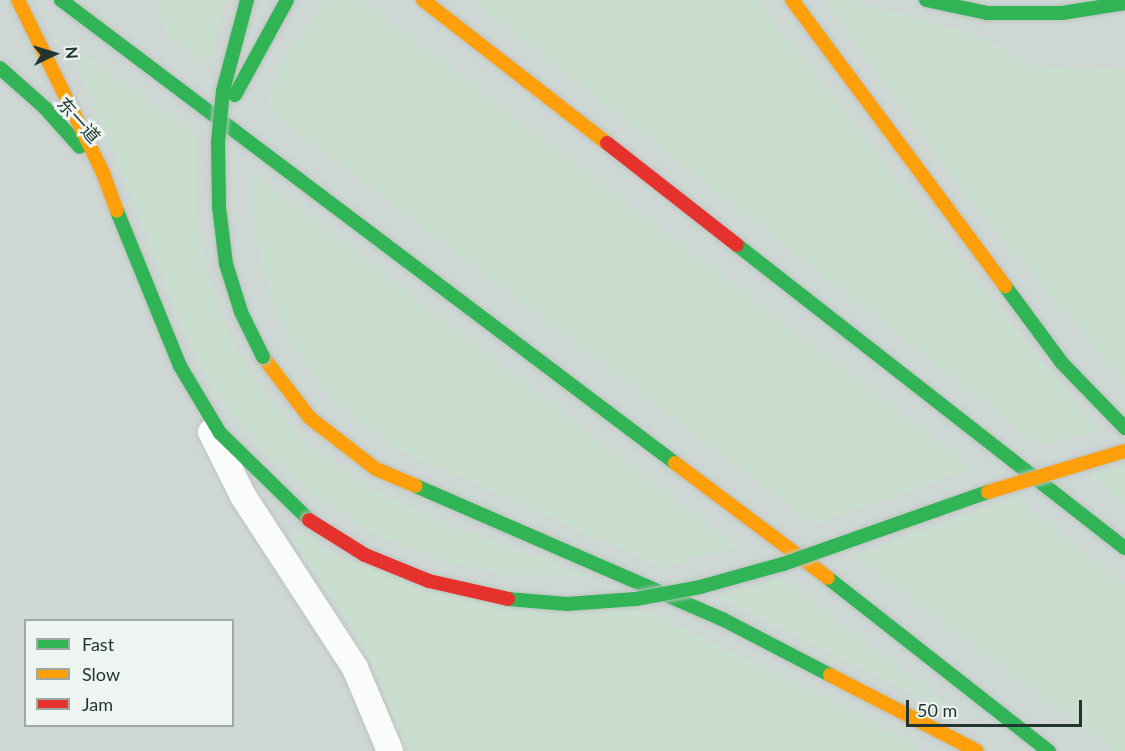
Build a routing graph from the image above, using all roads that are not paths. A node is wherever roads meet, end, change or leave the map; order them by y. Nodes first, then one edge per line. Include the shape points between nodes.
1 (18, 0) edge
2 (61, 0) edge
3 (247, 0) edge
4 (287, 0) edge
5 (423, 0) edge
6 (792, 0) edge
7 (926, 0) edge
8 (1125, 3) edge
9 (0, 68) edge
10 (218, 142) junction
11 (103, 174) junction
12 (180, 366) junction
13 (1125, 428) edge
14 (1125, 451) edge
15 (1125, 548) edge
16 (390, 751) edge
17 (977, 751) edge
18 (1049, 751) edge

1 - 11 main road
2 - 18 main road via 898,630
3 - 10 main road, bridge via 223,91
4 - 10 main road, bridge via 243,75
5 - 15 main road
6 - 13 main road via 1062,363
7 - 8 main road via 987,13 1062,13
9 - 11 main road, 东一道 via 45,108
10 - 17 main road, bridge via 219,207 226,264 241,312 263,357 310,418 376,469 722,620
11 - 12 main road via 143,283
12 - 14 main road, bridge via 220,433 309,520 364,555 429,582 497,598 555,603 636,599 700,587 783,564 986,493
12 - 16 street via 243,496 355,668

